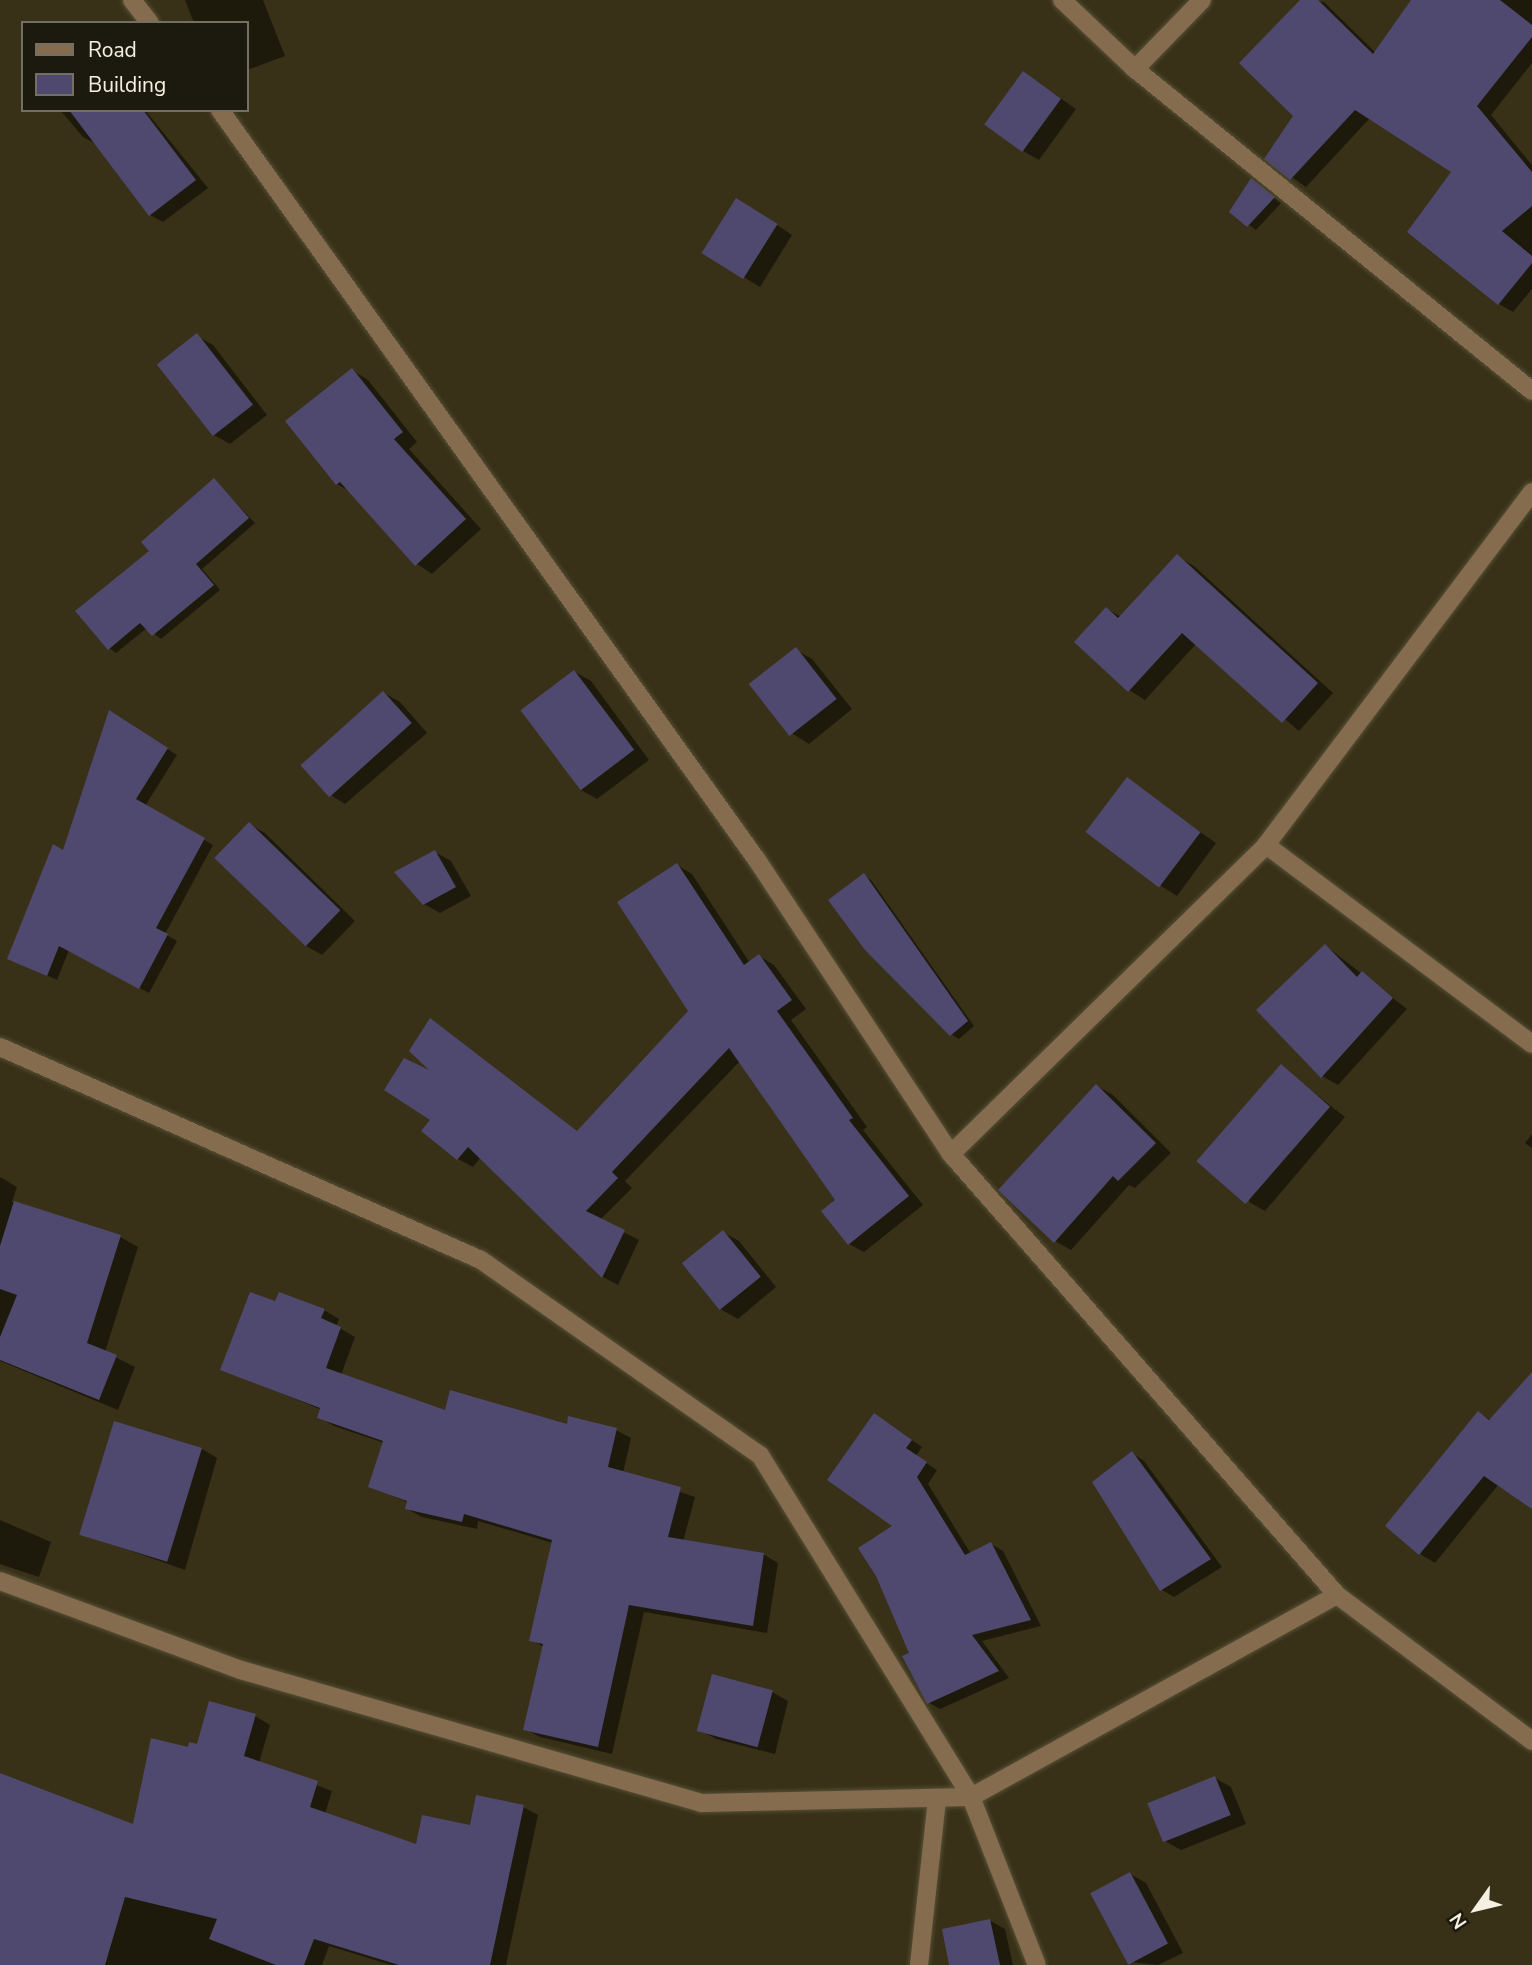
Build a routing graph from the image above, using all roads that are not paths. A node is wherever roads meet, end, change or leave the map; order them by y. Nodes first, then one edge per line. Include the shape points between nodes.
1 (132, 0) edge
2 (1062, 0) edge
3 (1202, 0) edge
4 (148, 21) edge
5 (1135, 69) junction
6 (221, 112) edge
7 (1532, 391) edge
8 (1532, 492) edge
9 (1266, 845) junction
10 (1532, 1044) edge
11 (0, 1047) edge
12 (951, 1154) junction
13 (0, 1581) edge
14 (1337, 1595) junction
15 (1532, 1741) edge
16 (971, 1797) junction
17 (937, 1798) junction
18 (919, 1965) edge
19 (1037, 1965) edge

1 - 4 street
2 - 5 street
3 - 5 street
5 - 7 street
6 - 12 street via 757,860
8 - 9 street
9 - 10 street
9 - 12 street
11 - 16 street via 481,1260 760,1455
12 - 14 street
13 - 17 street via 241,1670 701,1803
14 - 15 street
14 - 16 street
16 - 17 street
16 - 19 street
17 - 18 street

